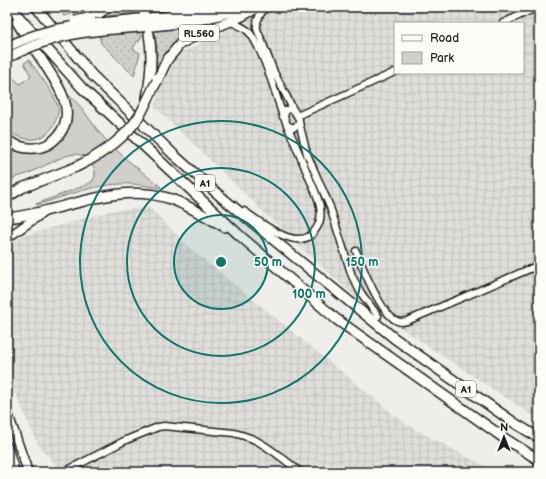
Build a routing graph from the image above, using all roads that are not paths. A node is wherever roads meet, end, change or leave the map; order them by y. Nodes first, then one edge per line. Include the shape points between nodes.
1 (8, 7) edge
2 (36, 7) edge
3 (39, 7) edge
4 (108, 7) edge
5 (173, 7) edge
6 (197, 7) edge
7 (218, 7) edge
8 (243, 7) edge
9 (260, 7) edge
10 (266, 7) edge
11 (538, 7) edge
12 (47, 21) junction
13 (229, 22) junction
14 (505, 22) edge
15 (102, 27) junction
16 (46, 31) junction
17 (149, 34) dead end
18 (7, 47) edge
19 (8, 57) edge
20 (394, 72) edge
21 (154, 80) junction
22 (293, 109) junction
23 (284, 117) junction
24 (298, 119) junction
25 (287, 125) junction
26 (7, 140) edge
27 (36, 183) junction
28 (220, 196) junction
29 (7, 197) edge
30 (7, 202) edge
31 (337, 204) dead end
32 (330, 207) junction
33 (48, 210) junction
34 (7, 218) edge
35 (238, 234) junction
36 (7, 238) edge
37 (356, 251) dead end
38 (539, 265) edge
39 (378, 316) joint
40 (394, 338) junction
41 (7, 411) edge
42 (539, 438) edge
43 (7, 446) edge
44 (539, 460) edge
45 (15, 472) edge
46 (28, 472) edge
47 (64, 472) edge
48 (300, 472) edge

1 - 26 highway via 56,82 66,108 65,125 57,138 48,144 38,148 27,148
1 - 35 highway, A1 via 82,88
2 - 12 highway, A1
3 - 12 highway
4 - 16 highway, bridge via 91,17
5 - 6 highway
7 - 15 highway, RL560 via 195,13
8 - 15 highway via 189,22
9 - 13 highway, RL560
10 - 22 street via 259,16 257,29 274,72
11 - 14 street
12 - 28 highway, A1 via 92,75
13 - 21 highway, RL560 via 180,44
13 - 23 street via 244,28 253,38
15 - 16 highway, RL560, bridge via 59,28
15 - 19 highway, bridge via 56,38
16 - 18 highway, RL560, bridge
17 - 21 highway
20 - 24 street
21 - 27 highway, RL560, bridge via 140,114 123,135 102,153
22 - 23 street via 286,110
22 - 24 street
23 - 25 street
24 - 25 street via 295,128
24 - 32 street via 308,158
25 - 28 street via 317,196 320,219 316,230 303,238 287,238
27 - 29 highway
27 - 30 main road
28 - 40 highway, A1
31 - 32 street
32 - 39 street via 352,276
33 - 34 highway
33 - 35 highway via 109,195 143,193 178,202
33 - 36 main road
35 - 44 highway, A1 via 336,319
37 - 38 street via 378,300 396,321 401,322
39 - 40 highway
40 - 42 highway, A1
41 - 46 main road
43 - 45 main road
47 - 48 street via 126,440 164,426 234,433 256,440

